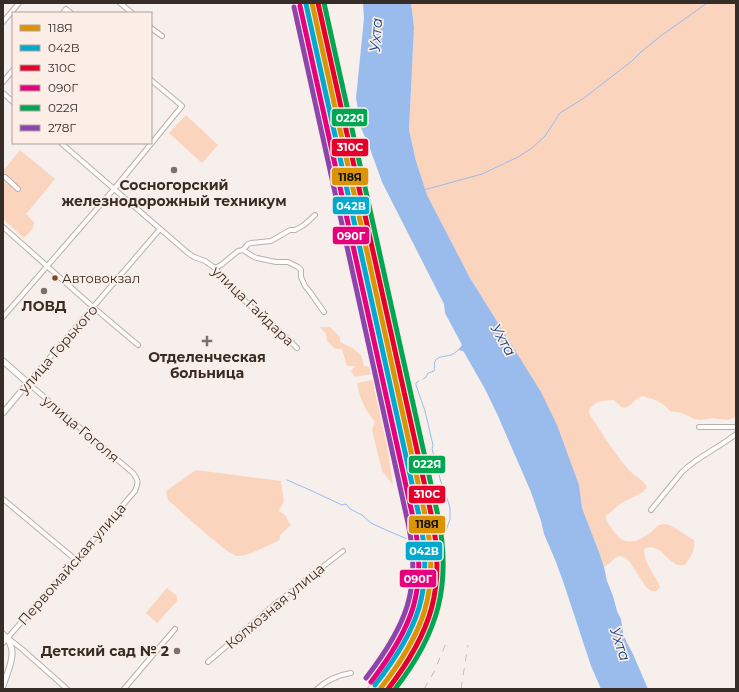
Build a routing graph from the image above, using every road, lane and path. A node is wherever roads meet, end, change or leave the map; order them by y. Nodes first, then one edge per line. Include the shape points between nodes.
1 (19, 3) edge
2 (120, 3) edge
3 (131, 12) edge
4 (3, 22) edge
5 (152, 29) edge
6 (162, 36) dead end
7 (12, 71) edge
8 (152, 81) edge
9 (3, 82) edge
10 (3, 93) edge
11 (12, 101) edge
12 (152, 143) edge
13 (62, 144) edge
14 (151, 144) edge
15 (3, 177) edge
16 (18, 189) dead end
17 (114, 189) junction
18 (314, 215) dead end
19 (3, 227) edge
20 (160, 229) junction
21 (243, 250) junction
22 (48, 266) junction
23 (214, 268) junction
24 (93, 307) junction
25 (324, 312) dead end
26 (3, 317) edge
27 (138, 345) dead end
28 (297, 348) dead end
29 (3, 361) edge
30 (28, 383) junction
31 (3, 413) edge
32 (699, 427) dead end
33 (736, 427) edge
34 (736, 434) edge
35 (138, 483) joint
36 (3, 499) edge
37 (651, 510) dead end
38 (342, 551) dead end
39 (76, 560) junction
40 (175, 629) dead end
41 (3, 634) edge
42 (8, 638) junction
43 (3, 643) edge
44 (208, 662) dead end
45 (351, 673) dead end
46 (3, 686) edge
47 (67, 689) edge
48 (124, 689) edge
49 (317, 689) edge

1 - 4 street
2 - 3 street
5 - 6 street
7 - 9 street
8 - 12 street via 182,106
10 - 11 street
13 - 17 street, улица Гайдара
14 - 17 street
15 - 16 street
17 - 20 street, улица Гайдара
17 - 22 street
18 - 21 street via 295,230 290,230 271,241 250,243
19 - 22 street
20 - 23 street, улица Гайдара via 188,253
20 - 24 street, улица Горького
21 - 23 street
21 - 25 street via 257,258 288,262 298,267 305,286
22 - 24 street
22 - 26 street
23 - 28 street, улица Гайдара via 227,285
24 - 27 street
24 - 30 street, улица Горького
29 - 30 main road, улица Гоголя
30 - 31 main road, улица Горького
30 - 35 street, улица Гоголя via 133,473
32 - 33 street
34 - 37 street via 687,466
35 - 39 street, Первомайская улица via 135,491
36 - 39 street
38 - 44 street, Колхозная улица
39 - 42 street, Первомайская улица
40 - 48 street
41 - 42 main road
42 - 43 street, Первомайская улица
42 - 46 main road via 13,654
42 - 47 street
45 - 49 street via 330,680

